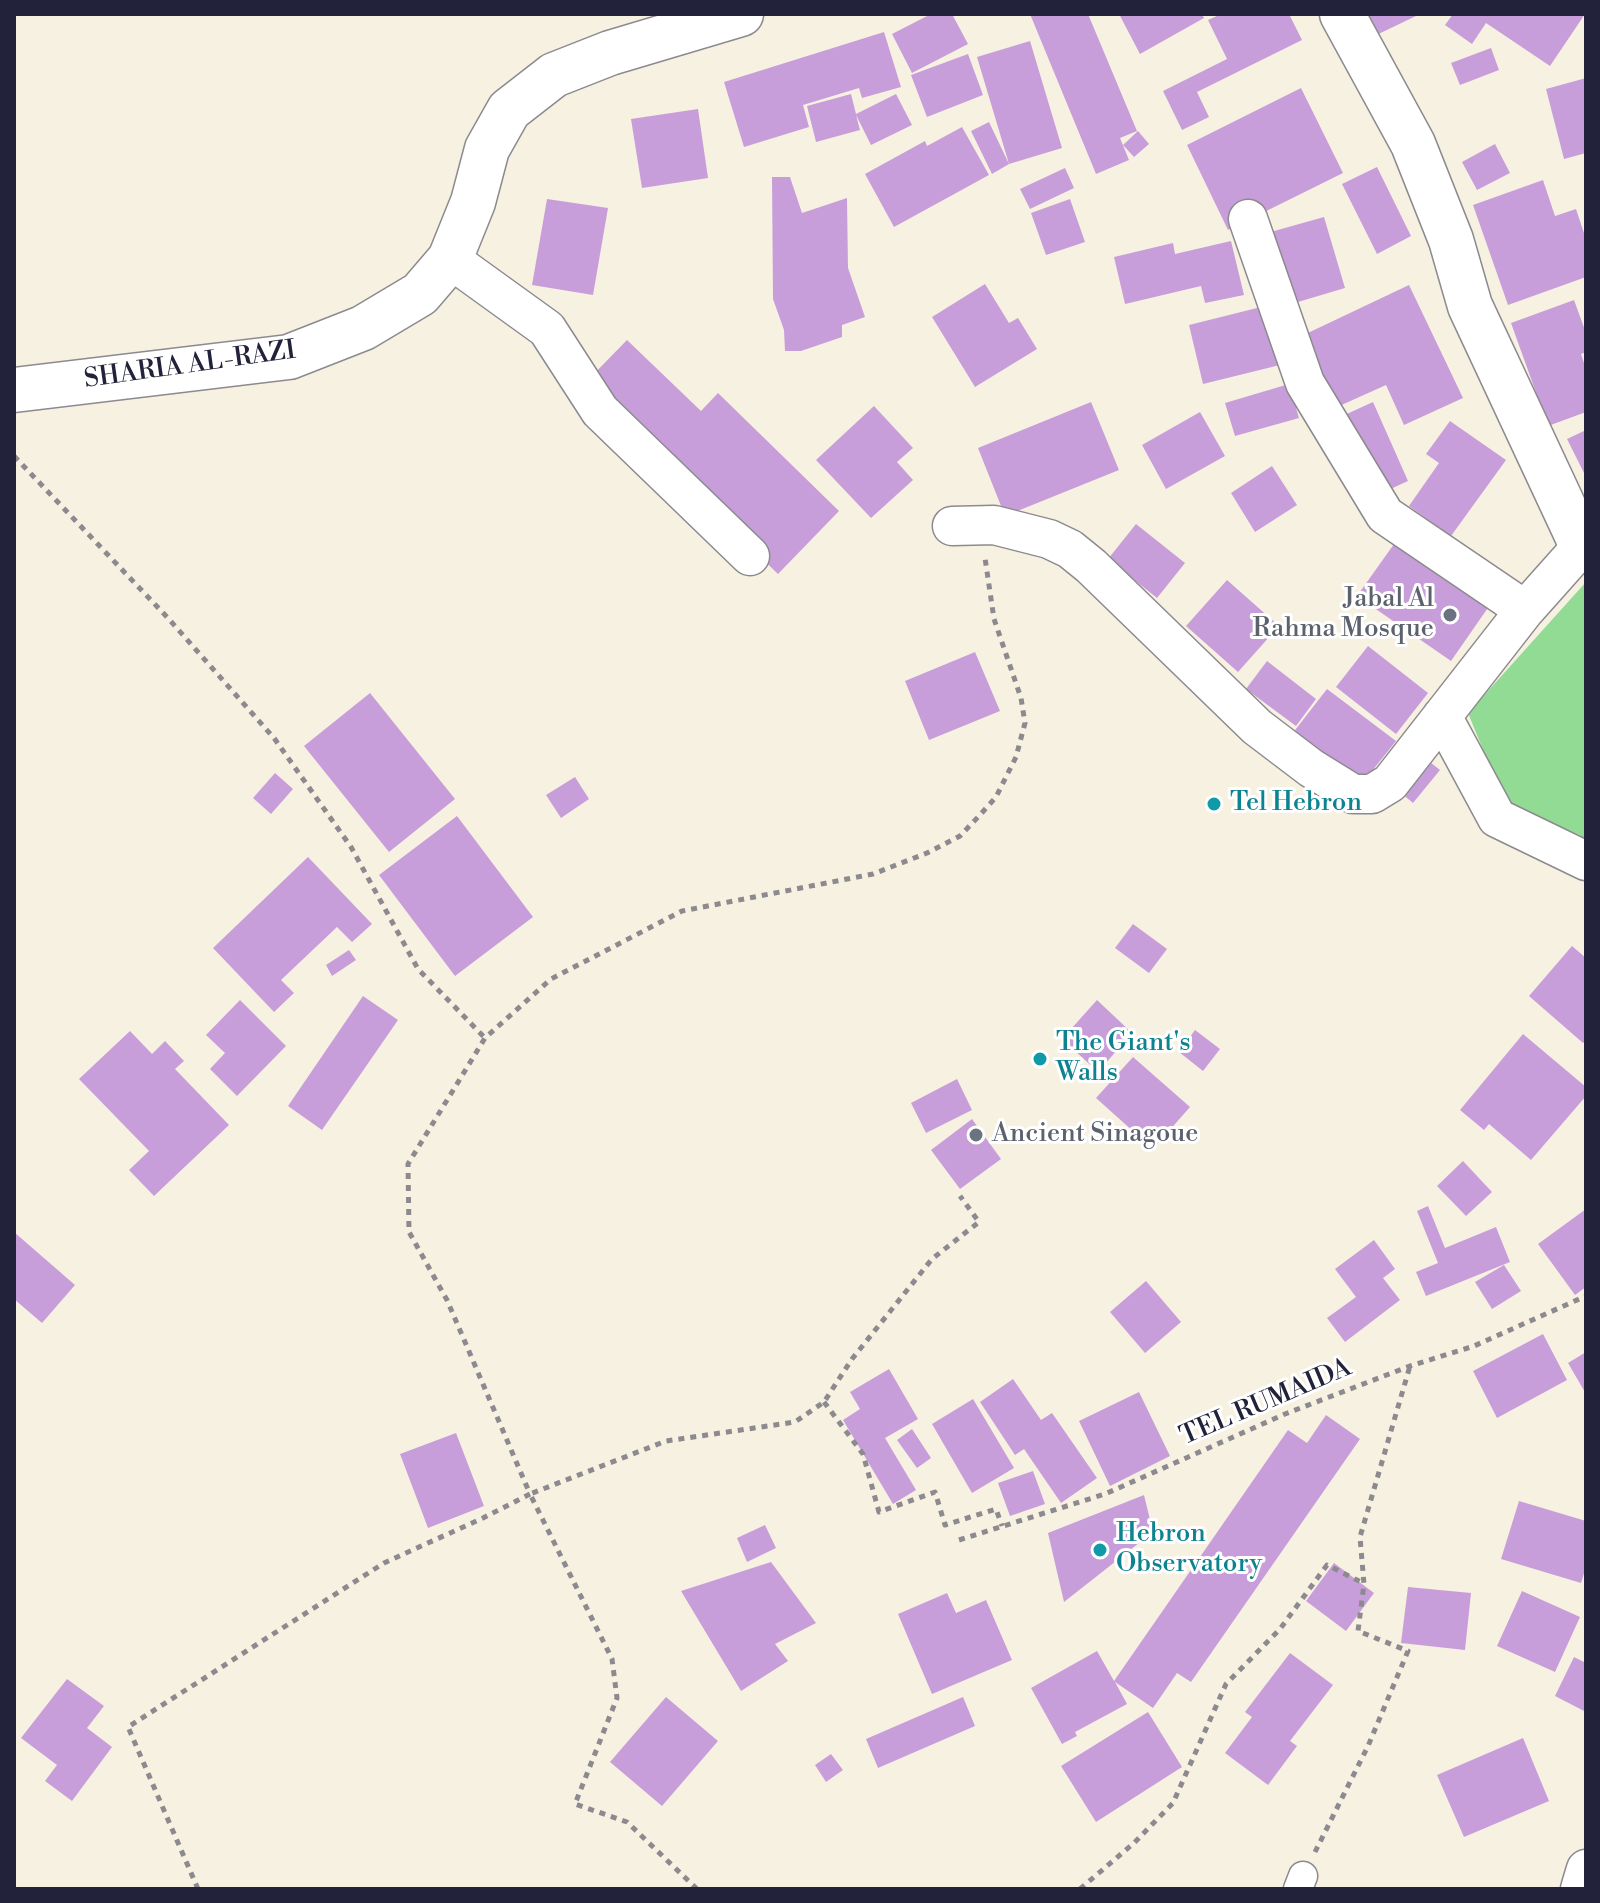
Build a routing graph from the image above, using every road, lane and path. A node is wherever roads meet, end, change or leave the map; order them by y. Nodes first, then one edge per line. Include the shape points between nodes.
1 (741, 14) edge
2 (1342, 14) edge
3 (1248, 219) dead end
4 (450, 259) junction
5 (14, 390) edge
6 (14, 456) edge
7 (966, 525) joint
8 (1584, 545) edge
9 (750, 556) dead end
10 (1525, 610) junction
11 (1442, 716) junction
12 (1586, 861) edge
13 (485, 1038) junction
14 (960, 1196) dead end
15 (1586, 1296) edge
16 (1410, 1366) junction
17 (824, 1402) junction
18 (530, 1494) junction
19 (1002, 1526) junction
20 (959, 1540) dead end
21 (1364, 1584) junction
22 (1586, 1869) edge
23 (1300, 1883) edge
24 (198, 1889) edge
25 (697, 1889) edge
26 (1080, 1889) edge
27 (1580, 1889) edge

1 - 4 main road, SHARIA AL-RAZI via 554,75 509,110 487,149
2 - 8 main road via 1413,144 1470,306
3 - 10 street via 1305,383 1385,515
4 - 5 main road, SHARIA AL-RAZI via 420,294 363,328 289,357
4 - 9 street via 547,329 600,411
6 - 13 path via 274,738 351,847 418,969
7 - 11 street via 994,525 1070,549 1257,727 1353,794 1372,794 1390,783
7 - 13 path via 1025,723 1016,757 996,797 960,836 873,874 682,911 551,979
8 - 10 street
10 - 11 street
11 - 12 street via 1497,818
13 - 18 path via 408,1164 409,1232 447,1300
14 - 17 path via 979,1222 932,1259
15 - 16 path, TEL RUMAIDA via 1474,1346
16 - 19 path, TEL RUMAIDA via 1285,1414 1105,1494
16 - 21 path via 1360,1537
17 - 18 path via 795,1422 666,1441
17 - 19 path via 863,1454 879,1512 935,1492 945,1525 996,1509
18 - 24 path via 384,1563 128,1727
18 - 25 path via 612,1659 617,1698 575,1804 627,1822
19 - 20 path, TEL RUMAIDA
21 - 23 path via 1358,1631 1408,1651
21 - 26 path via 1327,1565 1280,1629 1226,1684 1173,1803
22 - 27 street

